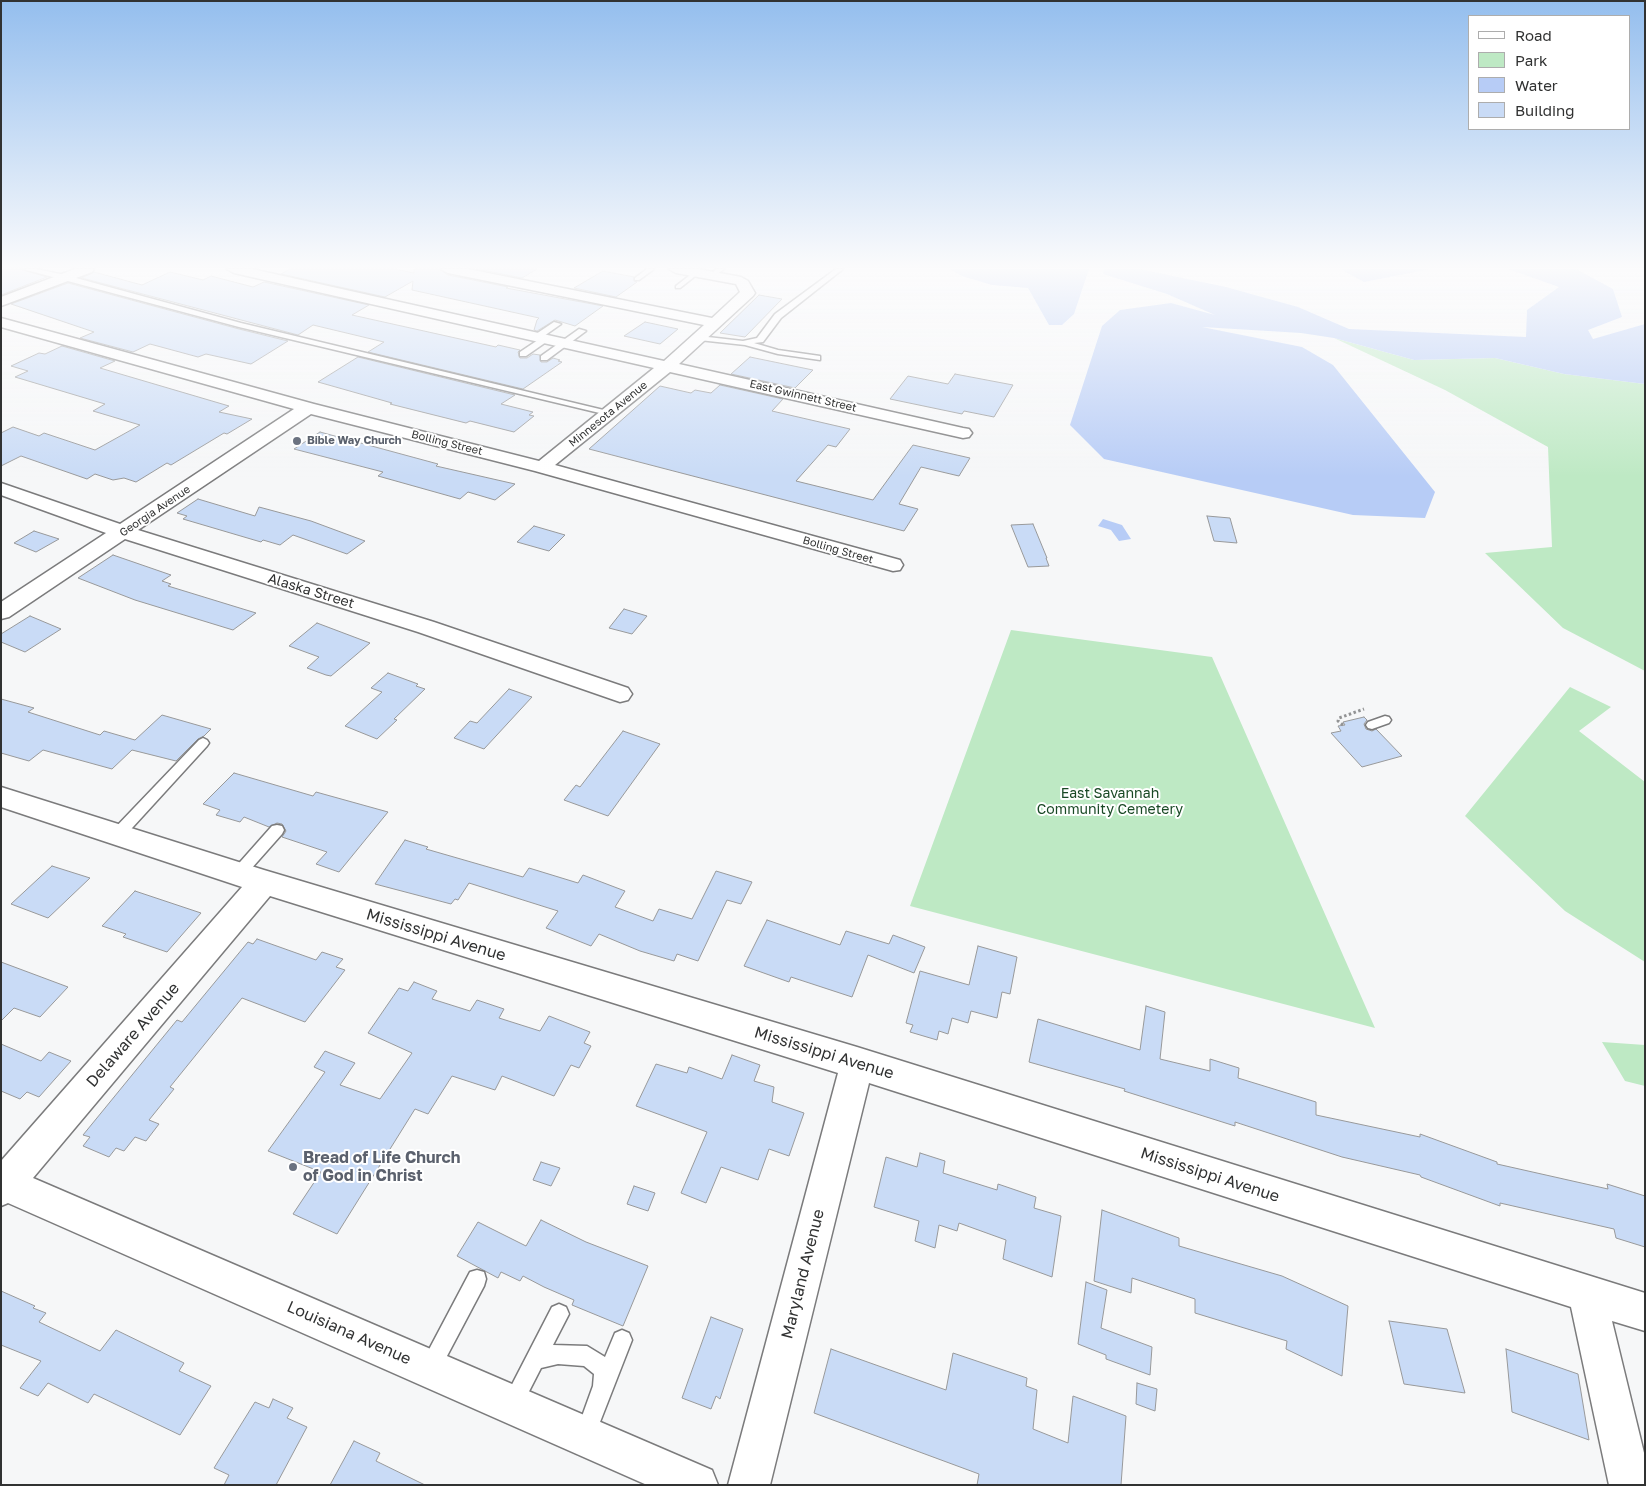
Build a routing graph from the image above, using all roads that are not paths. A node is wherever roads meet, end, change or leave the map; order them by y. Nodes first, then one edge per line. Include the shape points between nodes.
1 (59, 338) edge
2 (296, 338) edge
3 (540, 338) edge
4 (548, 338) edge
5 (571, 338) edge
6 (700, 338) edge
7 (703, 338) edge
8 (761, 338) edge
9 (565, 342) junction
10 (743, 343) junction
11 (523, 354) dead end
12 (544, 358) dead end
13 (817, 358) dead end
14 (669, 365) junction
15 (308, 408) junction
16 (608, 412) junction
17 (963, 432) dead end
18 (542, 467) junction
19 (1, 489) edge
20 (123, 532) junction
21 (893, 565) dead end
22 (1, 612) edge
23 (620, 694) dead end
24 (1385, 720) dead end
25 (1372, 725) dead end
26 (203, 743) dead end
27 (1, 797) edge
28 (277, 830) dead end
29 (117, 835) junction
30 (251, 878) junction
31 (857, 1063) junction
32 (3, 1185) edge
33 (477, 1280) dead end
34 (1587, 1295) junction
35 (1645, 1312) edge
36 (559, 1314) dead end
37 (622, 1340) dead end
38 (534, 1360) junction
39 (430, 1368) junction
40 (603, 1386) junction
41 (512, 1404) junction
42 (585, 1436) junction
43 (697, 1485) edge
44 (749, 1485) edge
45 (1630, 1485) edge

1 - 15 street, Bolling Street
2 - 16 lane
3 - 11 lane
4 - 9 street, East Gwinnett Street
5 - 9 lane
6 - 14 street, Minnesota Avenue
7 - 10 lane
8 - 10 lane
9 - 12 lane
9 - 14 street, East Gwinnett Street
10 - 13 lane
14 - 16 street, Minnesota Avenue
14 - 17 street, East Gwinnett Street
15 - 18 street, Bolling Street
15 - 20 street, Georgia Avenue
16 - 18 street, Minnesota Avenue
18 - 21 street, Bolling Street
19 - 20 street, Alaska Street
20 - 22 street, Georgia Avenue
20 - 23 street, Alaska Street via 426,627
24 - 25 lane
26 - 29 lane
27 - 29 street, Mississippi Avenue
28 - 30 lane
29 - 30 street, Mississippi Avenue
30 - 31 street, Mississippi Avenue
30 - 32 street, Delaware Avenue
31 - 34 street, Mississippi Avenue
31 - 44 street, Maryland Avenue
32 - 39 street, Louisiana Avenue
33 - 39 lane
34 - 35 street, Mississippi Avenue
34 - 45 street
36 - 38 lane
37 - 40 lane
38 - 40 lane via 558,1354 587,1356 605,1369
38 - 41 lane
39 - 41 street, Louisiana Avenue
40 - 42 lane
41 - 42 street, Louisiana Avenue
42 - 43 street, Louisiana Avenue

